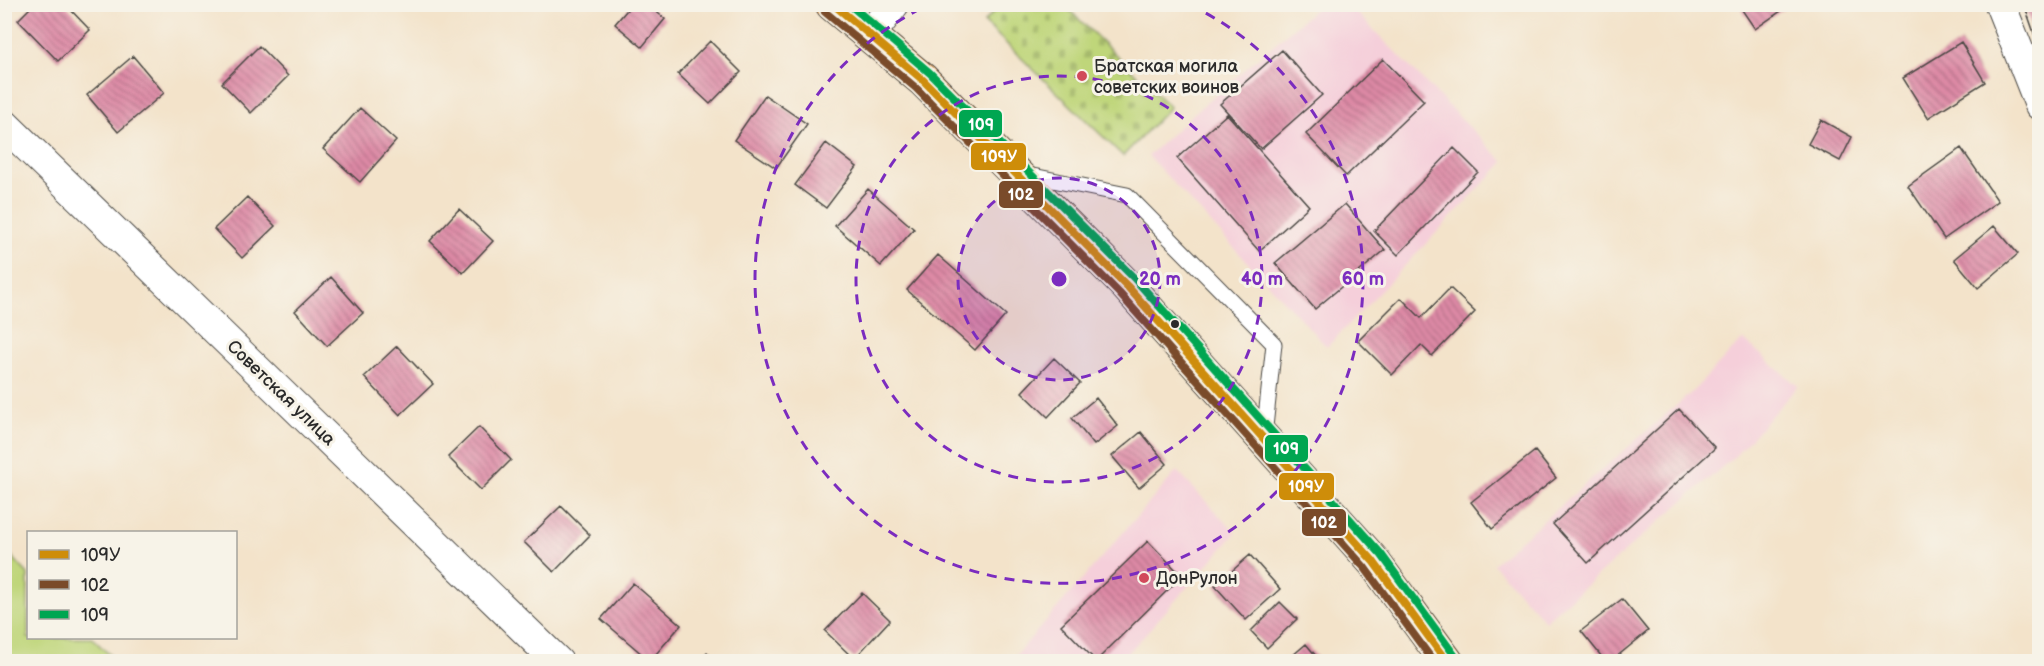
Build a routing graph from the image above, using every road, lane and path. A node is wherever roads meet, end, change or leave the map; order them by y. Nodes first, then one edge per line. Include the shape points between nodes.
1 (832, 4) edge
2 (894, 4) edge
3 (2000, 4) edge
4 (870, 35) junction
5 (2040, 105) edge
6 (4, 124) edge
7 (1014, 172) junction
8 (1263, 439) junction
9 (558, 662) edge
10 (1447, 662) edge

1 - 4 main road
2 - 4 street
3 - 5 street
4 - 7 main road via 923,80
6 - 9 street, Советская улица
7 - 8 main road via 1127,286
7 - 8 lane via 1127,195 1274,344
8 - 10 main road via 1373,561

